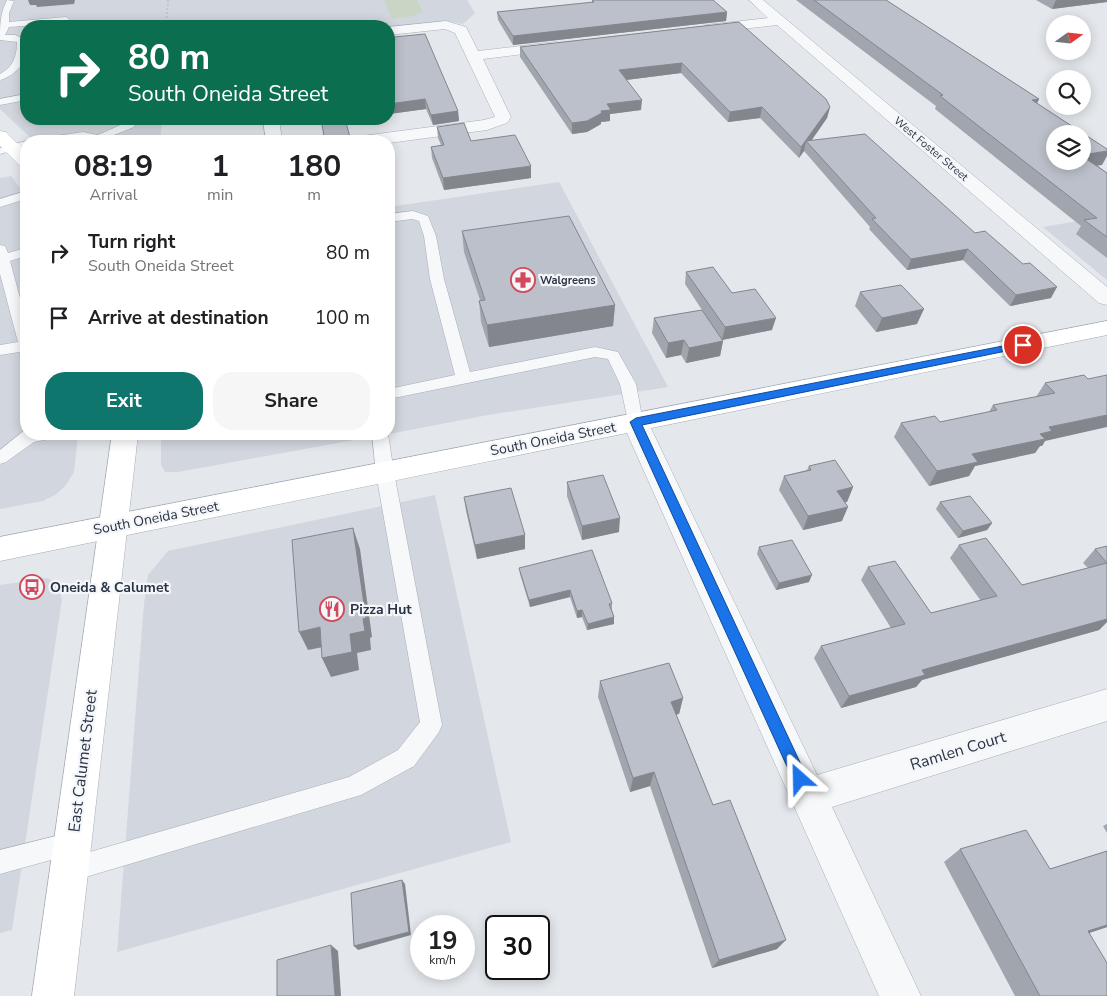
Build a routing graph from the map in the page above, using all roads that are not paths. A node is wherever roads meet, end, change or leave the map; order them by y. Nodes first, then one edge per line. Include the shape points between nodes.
1 (755, 0) edge
2 (10, 1) edge
3 (779, 21) junction
4 (20, 24) edge
5 (6, 25) junction
6 (395, 31) edge
7 (693, 31) edge
8 (0, 36) edge
9 (20, 40) edge
10 (565, 45) edge
11 (20, 56) edge
12 (474, 56) junction
13 (0, 77) edge
14 (20, 98) edge
15 (0, 102) edge
16 (130, 125) edge
17 (106, 135) edge
18 (395, 137) edge
19 (9, 144) edge
20 (20, 156) edge
21 (20, 197) edge
22 (0, 203) edge
23 (395, 217) edge
24 (20, 252) edge
25 (1, 254) edge
26 (1107, 298) edge
27 (20, 320) edge
28 (1107, 328) edge
29 (20, 340) edge
30 (0, 350) edge
31 (464, 378) junction
32 (395, 393) edge
33 (636, 422) junction
34 (23, 440) edge
35 (124, 440) edge
36 (381, 440) edge
37 (0, 458) edge
38 (385, 472) junction
39 (113, 527) junction
40 (0, 550) edge
41 (1107, 705) edge
42 (808, 796) junction
43 (71, 857) junction
44 (0, 862) edge
45 (53, 996) edge
46 (900, 996) edge

1 - 3 street, West Foster Street
2 - 5 lane via 3,15
3 - 7 street
3 - 26 street, West Foster Street
4 - 5 lane
5 - 8 lane
6 - 12 street via 453,26 461,30
8 - 9 lane
10 - 12 street
11 - 13 lane via 15,68
12 - 18 street via 502,112 501,120 487,125
14 - 15 lane
16 - 17 lane
19 - 20 main road
21 - 22 lane
23 - 31 lane via 413,215 424,219
24 - 25 lane
25 - 27 lane
28 - 33 main road, South Oneida Street
29 - 30 lane
31 - 32 lane
31 - 33 lane via 594,352 613,355 628,384
33 - 38 main road, South Oneida Street
33 - 42 street
34 - 37 lane
35 - 39 main road, East Calumet Street
36 - 38 lane
38 - 39 main road, South Oneida Street
38 - 43 lane via 431,725 406,758 354,787
39 - 40 main road, South Oneida Street
39 - 43 main road, East Calumet Street
41 - 42 street, Ramlen Court
42 - 46 street
43 - 44 lane
43 - 45 main road, East Calumet Street

